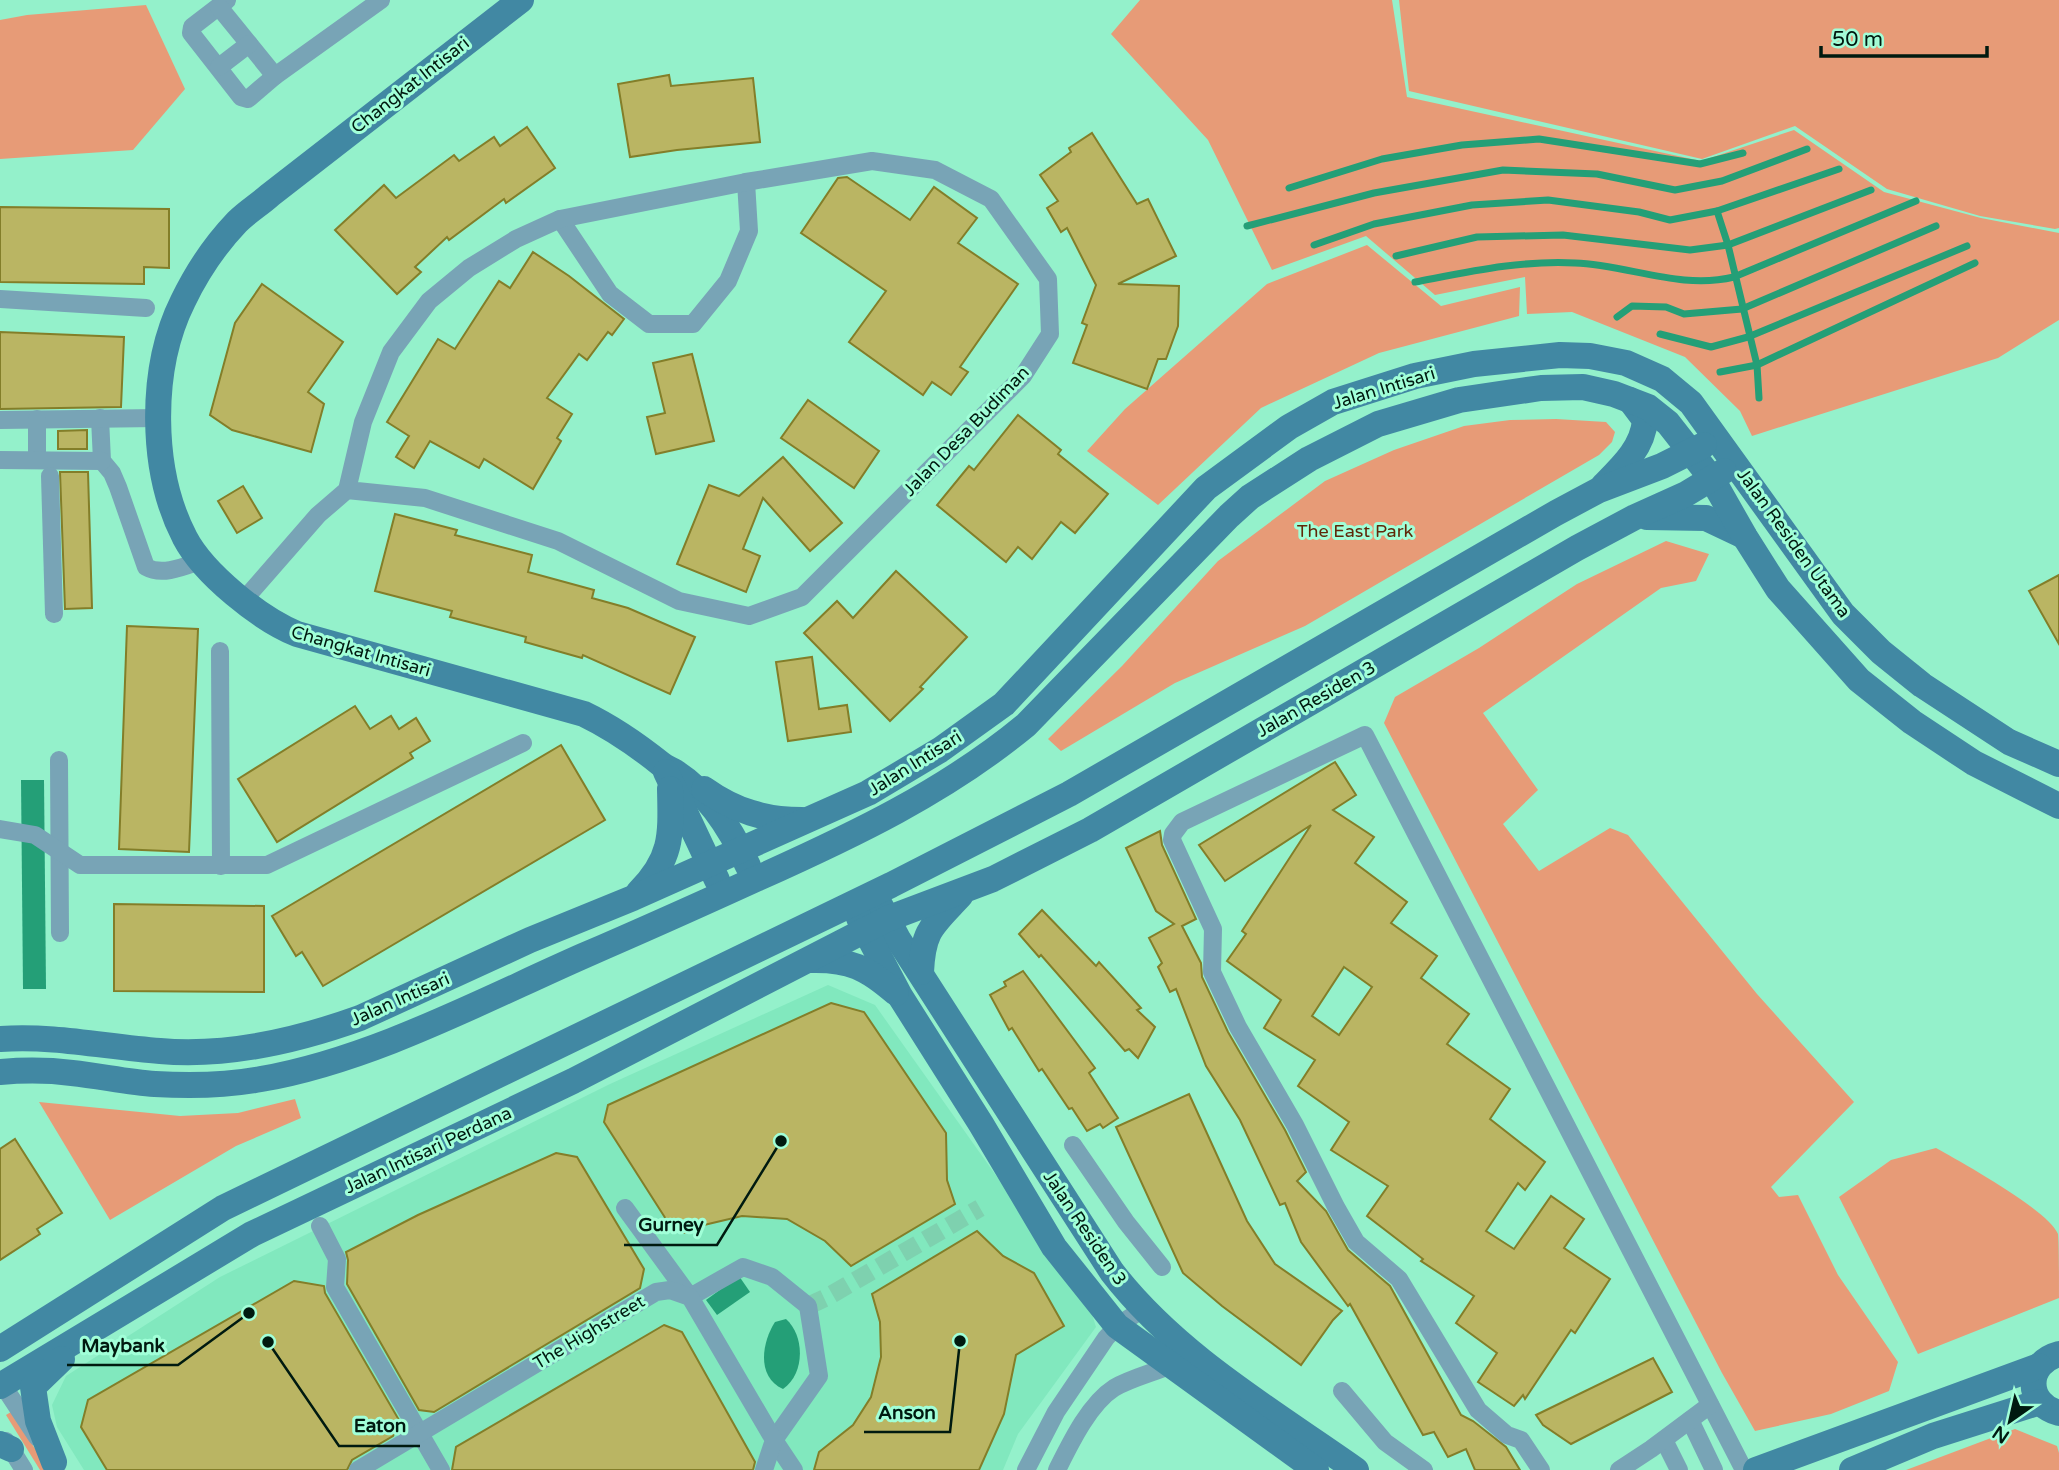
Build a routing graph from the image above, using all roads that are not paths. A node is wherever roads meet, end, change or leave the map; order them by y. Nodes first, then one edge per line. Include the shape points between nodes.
1 (381, 0) edge
2 (517, 1) edge
3 (223, 3) edge
4 (249, 44) junction
5 (219, 67) junction
6 (275, 76) junction
7 (746, 182) junction
8 (559, 219) junction
9 (0, 299) edge
10 (146, 308) dead end
11 (1630, 400) junction
12 (100, 418) junction
13 (158, 418) junction
14 (37, 419) junction
15 (0, 420) edge
16 (1718, 438) junction
17 (1691, 452) junction
18 (37, 459) junction
19 (0, 460) edge
20 (102, 461) junction
21 (1736, 463) junction
22 (50, 476) dead end
23 (1712, 479) junction
24 (347, 490) junction
25 (1599, 490) junction
26 (1635, 517) junction
27 (1745, 537) junction
28 (200, 561) junction
29 (243, 601) junction
30 (54, 614) dead end
31 (220, 652) dead end
32 (523, 743) dead end
33 (59, 760) dead end
34 (2059, 764) edge
35 (670, 774) junction
36 (2059, 806) edge
37 (808, 820) junction
38 (0, 829) edge
39 (741, 850) junction
40 (60, 851) junction
41 (709, 863) junction
42 (221, 866) junction
43 (754, 880) junction
44 (966, 890) junction
45 (723, 894) junction
46 (633, 898) junction
47 (862, 898) junction
48 (876, 925) junction
49 (60, 933) dead end
50 (810, 961) junction
51 (921, 972) junction
52 (900, 996) junction
53 (0, 1040) edge
54 (0, 1072) edge
55 (1073, 1145) dead end
56 (625, 1208) dead end
57 (320, 1226) dead end
58 (1163, 1268) dead end
59 (690, 1297) junction
60 (1143, 1309) junction
61 (113, 1319) junction
62 (0, 1324) edge
63 (38, 1325) junction
64 (1117, 1326) junction
65 (0, 1349) edge
66 (2049, 1360) edge
67 (1171, 1365) junction
68 (1, 1383) edge
69 (1342, 1391) dead end
70 (1710, 1405) junction
71 (2051, 1412) edge
72 (1690, 1420) junction
73 (418, 1433) junction
74 (774, 1440) junction
75 (1664, 1440) junction
76 (56, 1466) edge
77 (358, 1470) edge
78 (441, 1470) edge
79 (764, 1470) edge
80 (794, 1470) edge
81 (1026, 1470) edge
82 (1057, 1470) edge
83 (1316, 1470) edge
84 (1356, 1470) edge
85 (1424, 1470) edge
86 (1541, 1470) edge
87 (1619, 1470) edge
88 (1679, 1470) edge
89 (1714, 1470) edge
90 (1744, 1470) edge
91 (1756, 1470) edge
92 (1852, 1470) edge

1 - 6 street
2 - 13 street, Changkat Intisari via 228,233 183,301 171,331
3 - 4 street
3 - 5 street via 192,27 191,33
4 - 5 street
4 - 6 street
5 - 6 street via 245,99
7 - 8 street, Jalan Desa Budiman
7 - 8 street via 749,232 728,281 693,324 649,324 610,293
7 - 24 street, Jalan Desa Budiman via 872,161 935,170 991,199 1048,279 1050,334 1023,376 802,597 749,615 679,601 558,541 425,498
8 - 24 street, Jalan Desa Budiman via 480,261 429,300 391,352 363,422
9 - 10 street
11 - 17 street, Jalan Intisari via 1658,414
11 - 25 street via 1645,419 1644,428 1630,457
11 - 43 street, Jalan Intisari via 1583,387 1459,400 1378,424 1308,459 1229,516 1027,725 999,747 952,781 870,826
12 - 13 street
12 - 14 street
12 - 20 street
13 - 28 street, Changkat Intisari via 163,480 186,539
14 - 15 street
14 - 18 street
16 - 17 street
16 - 21 street, Jalan Intisari
16 - 37 street, Jalan Intisari via 1691,403 1662,379 1626,363 1590,356 1474,364 1415,376 1333,402 1289,427 1206,488 1004,704 869,793
17 - 23 street, Jalan Residen Utama
17 - 25 street
18 - 19 street
18 - 20 street
20 - 28 street via 118,487 146,568 154,572
21 - 23 street, Jalan Residen 3
21 - 34 street, Jalan Residen Utama via 1843,614 1881,652 2009,742
22 - 30 street
23 - 26 street, Jalan Residen 3
23 - 27 street, Jalan Residen Utama
24 - 29 street via 318,515
25 - 47 street via 1069,794
26 - 27 street via 1706,518
26 - 44 street, Jalan Residen 3 via 1090,830
27 - 36 street, Jalan Residen Utama via 1778,589 1858,680 1974,763
28 - 29 street, Changkat Intisari
29 - 35 street, Changkat Intisari via 297,634 584,714 614,729
31 - 42 street
32 - 42 street via 267,865
33 - 40 street
35 - 37 street via 741,809 774,820
35 - 39 street, Changkat Intisari via 708,801
35 - 41 street, Changkat Intisari
35 - 46 street via 671,824 665,859
37 - 39 street, Jalan Intisari
38 - 40 street via 35,835
39 - 41 street, Jalan Intisari
39 - 43 street, Changkat Intisari
40 - 42 street via 80,865
40 - 49 street
41 - 45 street, Changkat Intisari
41 - 46 street, Jalan Intisari
43 - 45 street, Jalan Intisari
44 - 48 street, Jalan Residen 3
44 - 51 street via 927,933
45 - 54 street, Jalan Intisari via 334,1062 259,1080 183,1085 69,1072
46 - 53 street, Jalan Intisari via 360,1018 269,1045 163,1052 34,1037
47 - 48 street, Jalan Residen 3
47 - 63 street, Jalan Intisari Perdana via 223,1208
48 - 50 street, Jalan Intisari Perdana
48 - 51 street, Jalan Residen 3
48 - 52 street, Jalan Residen 3
50 - 52 street via 852,964 869,971
50 - 61 street, Jalan Intisari Perdana via 573,1081 252,1234
51 - 60 street, Jalan Residen 3 via 1111,1272
52 - 64 street, Jalan Residen 3 via 1054,1247
55 - 58 street
56 - 59 street
57 - 73 street via 337,1259 335,1287
59 - 73 street, The Highstreet via 670,1290 656,1292
59 - 74 street
59 - 74 street via 743,1267 772,1277 808,1306 819,1376
60 - 64 street
60 - 84 street, Jalan Residen 3 via 1209,1366
61 - 68 street, Jalan Intisari Perdana
61 - 76 street via 33,1387 38,1422
62 - 63 street
63 - 65 street, Jalan Intisari Perdana
64 - 67 street, Jalan Residen 3
64 - 81 street via 1056,1412
66 - 71 street via 2033,1384
66 - 91 street
67 - 82 street via 1113,1389 1098,1402
67 - 83 street, Jalan Residen 3
68 - 76 street
69 - 85 street via 1385,1442
70 - 72 street
70 - 86 street via 1365,735 1182,822 1173,834 1174,849 1213,929 1212,972 1356,1242 1399,1279 1479,1410 1507,1435 1521,1440
70 - 90 street
71 - 92 street via 1933,1436
72 - 75 street
72 - 89 street
73 - 77 street, The Highstreet
73 - 78 street
74 - 79 street
74 - 80 street
75 - 87 street
75 - 88 street

